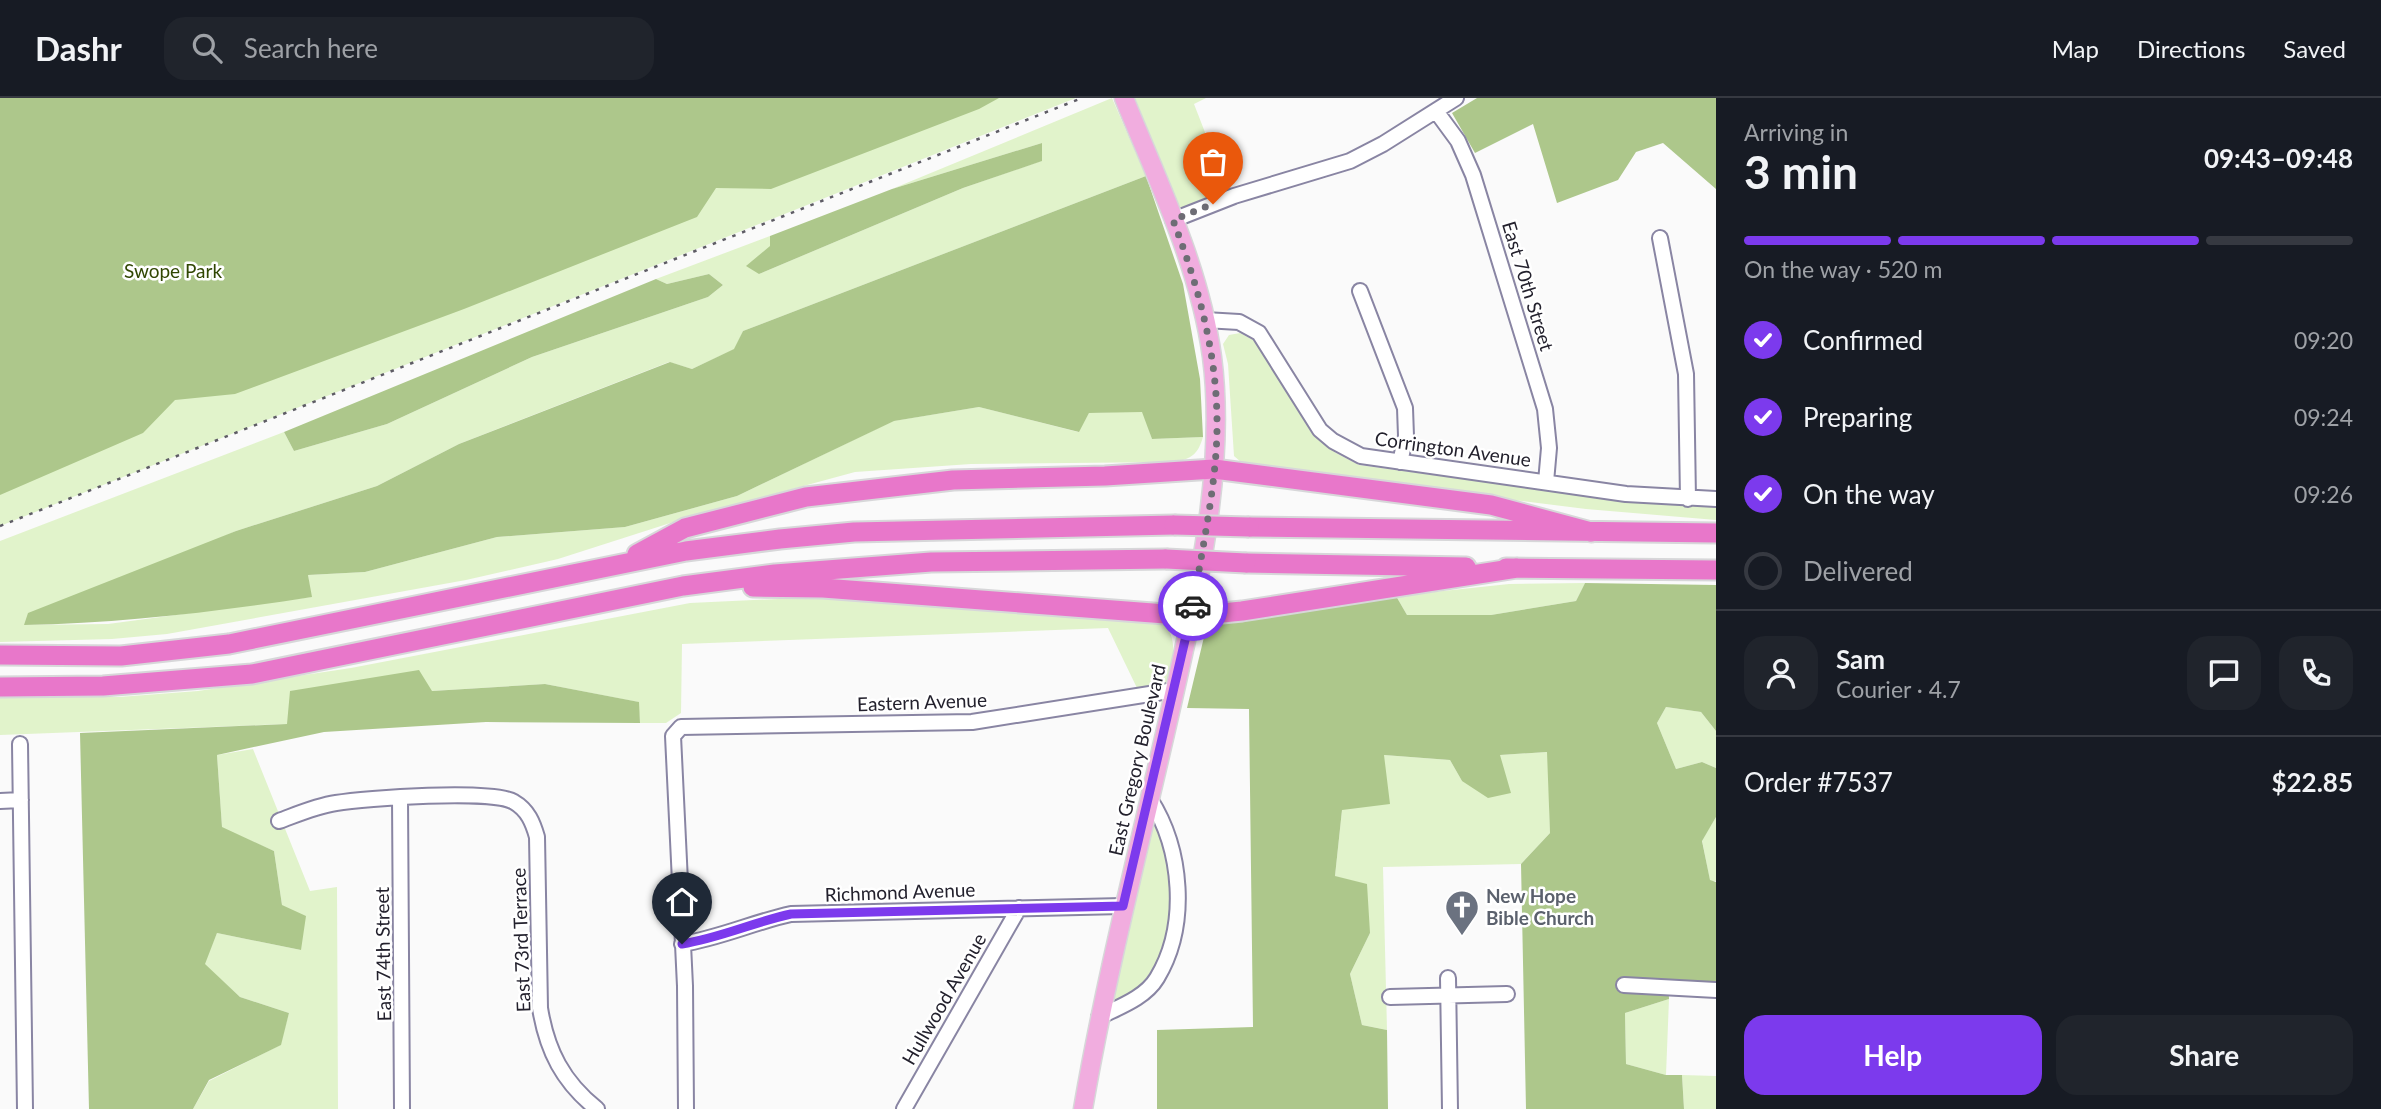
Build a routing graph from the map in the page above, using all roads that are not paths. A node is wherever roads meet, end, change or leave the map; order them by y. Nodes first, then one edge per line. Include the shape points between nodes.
1 (1124, 98) edge
2 (1456, 98) edge
3 (1436, 111) junction
4 (1173, 220) junction
5 (1660, 239) dead end
6 (1360, 291) dead end
7 (1205, 320) junction
8 (1400, 462) junction
9 (1214, 469) junction
10 (1546, 482) junction
11 (1688, 499) junction
12 (1716, 499) edge
13 (1591, 532) junction
14 (1716, 533) edge
15 (620, 564) junction
16 (1517, 568) junction
17 (1716, 570) edge
18 (683, 586) junction
19 (1192, 616) junction
20 (0, 654) edge
21 (0, 687) edge
22 (1175, 690) junction
23 (20, 744) dead end
24 (400, 798) junction
25 (1150, 799) junction
26 (21, 800) junction
27 (0, 801) edge
28 (279, 821) dead end
29 (1123, 906) junction
30 (1018, 908) junction
31 (682, 944) junction
32 (1448, 978) dead end
33 (1624, 985) dead end
34 (1716, 990) edge
35 (1507, 994) dead end
36 (1449, 996) junction
37 (1390, 997) dead end
38 (1099, 1017) junction
39 (25, 1109) edge
40 (402, 1109) edge
41 (597, 1109) edge
42 (686, 1109) edge
43 (904, 1109) edge
44 (1083, 1109) edge
45 (1450, 1109) edge

1 - 4 main road, East Gregory Boulevard
2 - 3 street
3 - 4 street via 1350,161
3 - 10 street, East 70th Street via 1474,174 1545,409
4 - 7 main road, East Gregory Boulevard
5 - 11 street via 1686,374
6 - 8 street via 1405,408 1406,436
7 - 8 street, Corrington Avenue via 1239,322 1259,333 1308,416 1333,442 1362,456
7 - 9 main road, East Gregory Boulevard via 1215,389
8 - 10 street, Corrington Avenue
9 - 13 highway via 1491,505
9 - 15 highway via 953,480 806,498 685,528
9 - 19 main road, East Gregory Boulevard
10 - 11 street, Corrington Avenue
11 - 12 street, Corrington Avenue
13 - 14 highway
13 - 15 highway, bridge via 1174,525 855,532 685,551
15 - 20 highway via 229,644 121,656
16 - 17 highway
16 - 18 highway, bridge via 1166,559 872,565
16 - 19 highway
18 - 19 highway via 822,588
18 - 21 highway via 252,674 103,686
19 - 22 main road, East Gregory Boulevard
22 - 25 main road, East Gregory Boulevard
22 - 31 street, Eastern Avenue via 972,722 681,727 673,736
23 - 26 street
24 - 28 street via 338,802
24 - 40 street, East 74th Street
24 - 41 street, East 73rd Terrace via 493,795 515,802 532,821 537,837 540,1009 553,1059 565,1079
25 - 29 main road, East Gregory Boulevard
25 - 38 street via 1162,817 1177,863 1173,941 1156,980 1134,1000
26 - 27 street
26 - 39 street
29 - 30 street, Richmond Avenue
29 - 38 main road, East Gregory Boulevard
30 - 31 street, Richmond Avenue via 791,914
30 - 43 street, Hullwood Avenue
31 - 42 street
32 - 36 street
33 - 34 street
35 - 36 street
36 - 37 street
36 - 45 street
38 - 44 main road, East Gregory Boulevard

